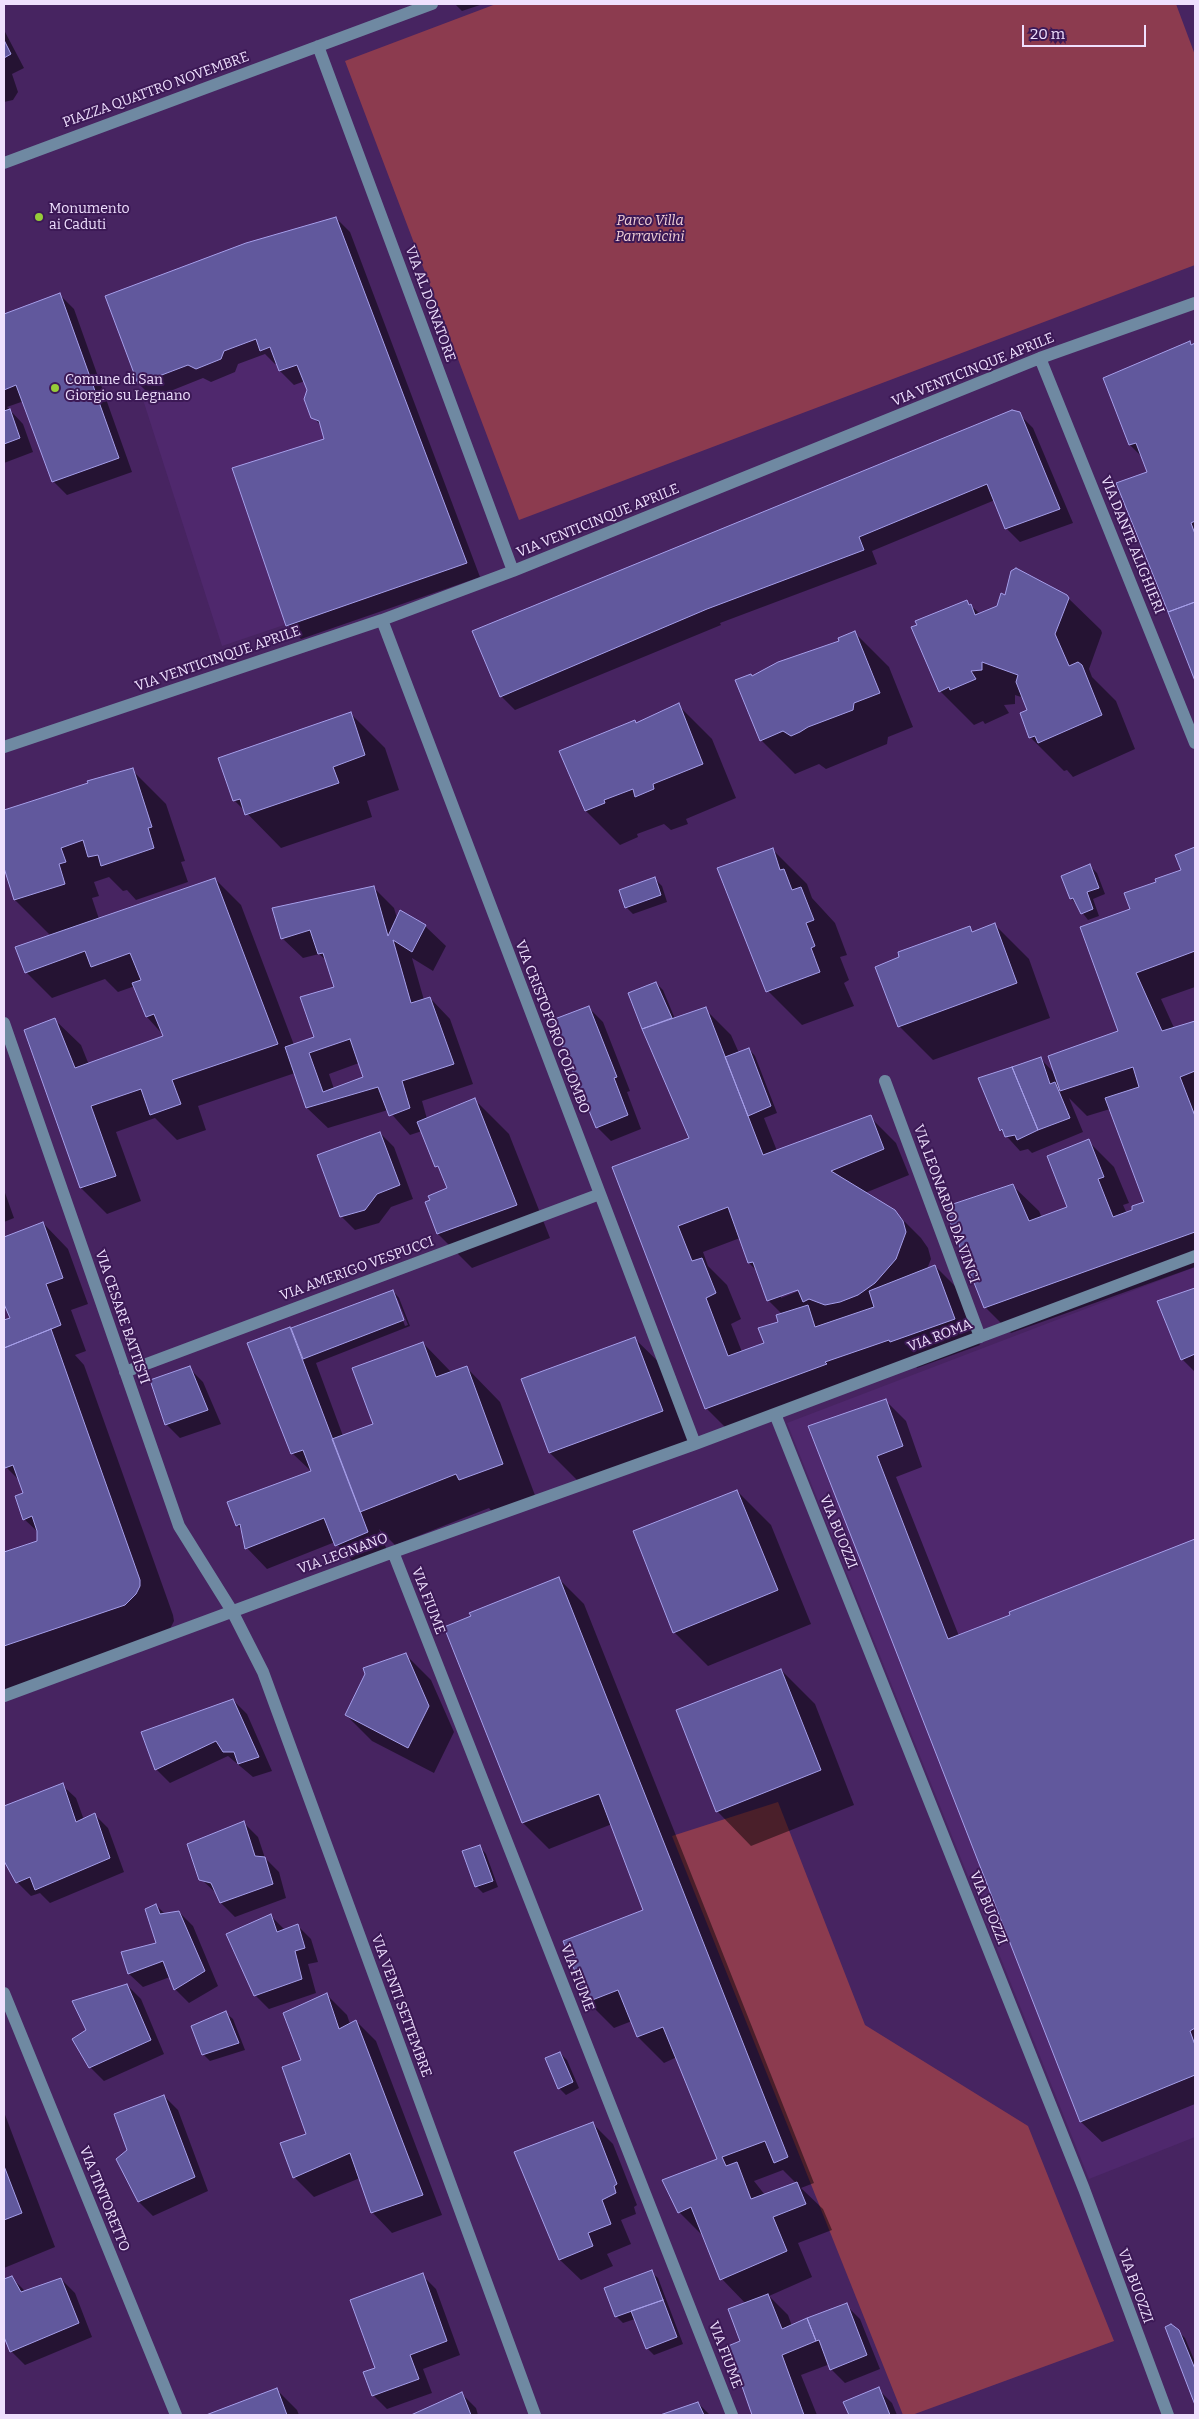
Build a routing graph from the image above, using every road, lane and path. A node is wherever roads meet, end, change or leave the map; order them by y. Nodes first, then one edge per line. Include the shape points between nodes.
1 (432, 4) edge
2 (318, 46) junction
3 (4, 163) edge
4 (1195, 303) edge
5 (1040, 358) junction
6 (513, 572) junction
7 (382, 620) junction
8 (1195, 743) edge
9 (4, 747) edge
10 (4, 1023) edge
11 (885, 1081) dead end
12 (600, 1194) junction
13 (1195, 1256) edge
14 (980, 1337) junction
15 (125, 1372) junction
16 (775, 1414) junction
17 (695, 1444) junction
18 (393, 1552) junction
19 (232, 1611) junction
20 (4, 1696) edge
21 (4, 1993) edge
22 (176, 2415) edge
23 (535, 2415) edge
24 (732, 2415) edge
25 (1168, 2415) edge

1 - 2 street, PIAZZA QUATTRO NOVEMBRE
2 - 3 street, PIAZZA QUATTRO NOVEMBRE
2 - 6 street, VIA AL DONATORE
4 - 5 street, VIA VENTICINQUE APRILE
5 - 6 street, VIA VENTICINQUE APRILE
5 - 8 street, VIA DANTE ALIGHIERI
6 - 7 street, VIA VENTICINQUE APRILE
7 - 9 street, VIA VENTICINQUE APRILE
7 - 12 street, VIA CRISTOFORO COLOMBO
10 - 15 street, VIA CESARE BATTISTI
11 - 14 street, VIA LEONARDO DA VINCI
12 - 15 street, VIA AMERIGO VESPUCCI
12 - 17 street, VIA CRISTOFORO COLOMBO
13 - 14 street, VIA ROMA
14 - 16 street, VIA ROMA
15 - 19 street, VIA CESARE BATTISTI via 179,1526
16 - 17 street, VIA ROMA
16 - 25 street, VIA BUOZZI via 1080,2180
17 - 18 street, VIA LEGNANO
18 - 19 street, VIA LEGNANO
18 - 24 street, VIA FIUME
19 - 20 street, VIA LEGNANO
19 - 23 street, VIA VENTI SETTEMBRE via 263,1672
21 - 22 street, VIA TINTORETTO

